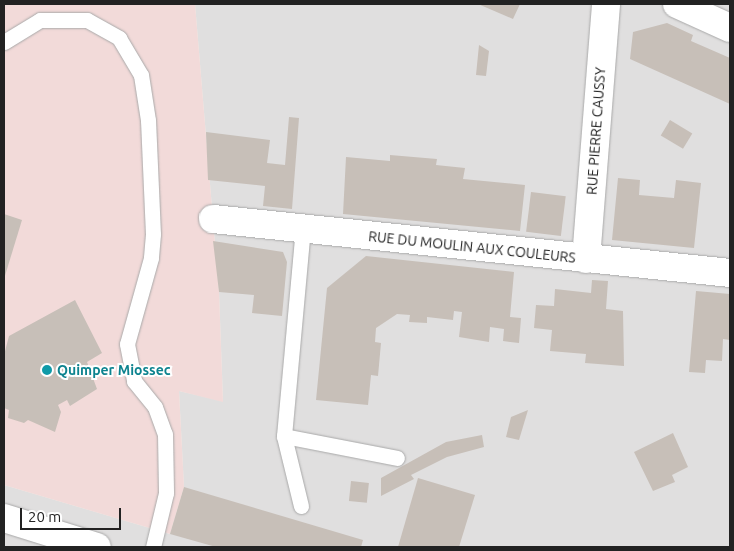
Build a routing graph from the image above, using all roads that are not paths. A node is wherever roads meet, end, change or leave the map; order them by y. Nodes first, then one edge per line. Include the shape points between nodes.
1 (606, 4) edge
2 (677, 4) edge
3 (730, 28) edge
4 (4, 42) edge
5 (213, 219) dead end
6 (303, 229) junction
7 (586, 259) junction
8 (730, 273) edge
9 (284, 436) junction
10 (397, 458) dead end
11 (301, 506) dead end
12 (4, 518) edge
13 (97, 547) edge
14 (153, 547) edge

1 - 7 street, RUE PIERRE CAUSSY
2 - 3 street
4 - 14 lane via 40,20 87,20 119,38 141,75 148,120 153,234 151,258 127,344 134,381 155,407 165,434 167,480
5 - 6 street, RUE DU MOULIN AUX COULEURS
6 - 7 street, RUE DU MOULIN AUX COULEURS
6 - 9 lane
7 - 8 street, RUE DU MOULIN AUX COULEURS
9 - 10 lane
9 - 11 lane
12 - 13 street

